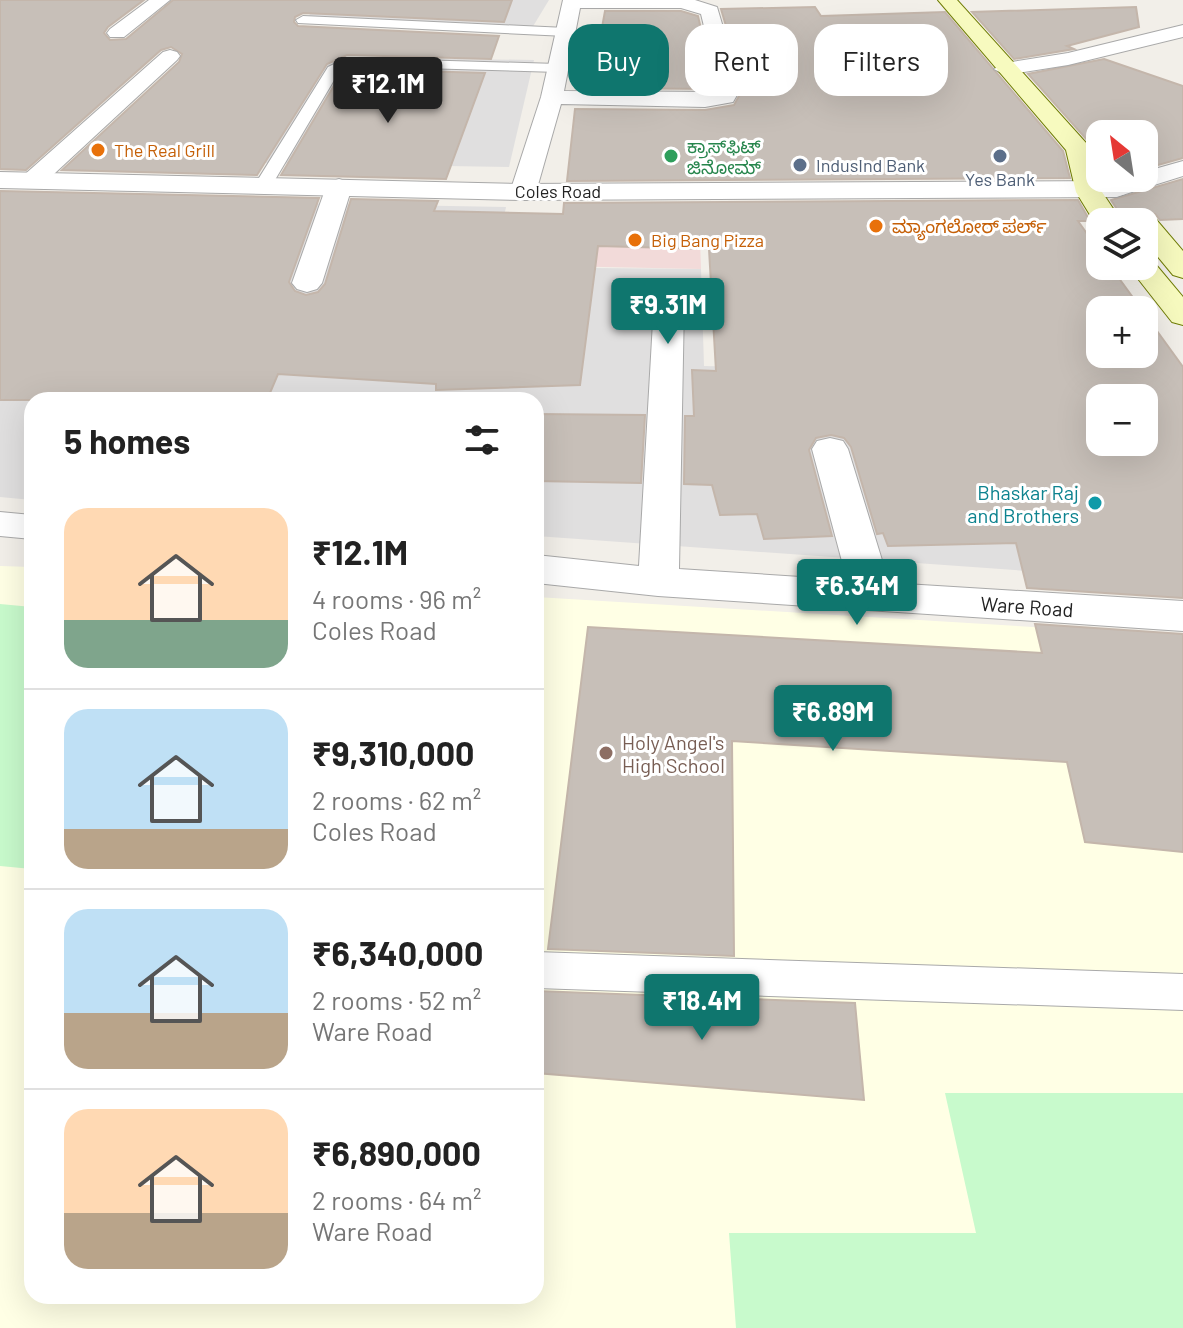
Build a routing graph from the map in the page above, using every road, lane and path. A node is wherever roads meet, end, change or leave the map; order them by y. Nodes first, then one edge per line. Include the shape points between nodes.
1 (161, 0) edge
2 (947, 0) edge
3 (970, 0) edge
4 (573, 1) edge
5 (303, 20) dead end
6 (989, 23) junction
7 (966, 24) junction
8 (1183, 31) edge
9 (117, 33) dead end
10 (561, 51) junction
11 (492, 52) dead end
12 (170, 56) dead end
13 (1016, 68) junction
14 (552, 97) junction
15 (1086, 136) edge
16 (1183, 168) edge
17 (1158, 174) edge
18 (0, 180) edge
19 (1086, 180) edge
20 (32, 181) junction
21 (263, 186) junction
22 (339, 187) junction
23 (523, 192) junction
24 (1086, 192) edge
25 (1089, 192) edge
26 (1120, 192) edge
27 (1099, 208) edge
28 (1133, 208) edge
29 (1158, 239) edge
30 (1183, 269) edge
31 (1153, 280) edge
32 (307, 283) dead end
33 (669, 304) dead end
34 (1183, 316) edge
35 (830, 449) dead end
36 (0, 524) edge
37 (24, 526) edge
38 (544, 570) edge
39 (658, 582) junction
40 (872, 596) junction
41 (1183, 616) edge
42 (544, 970) edge
43 (1183, 992) edge

1 - 9 street
2 - 7 main road
3 - 6 main road
4 - 10 street
4 - 14 street via 701,5 710,11 730,88 725,97 705,100
5 - 10 lane
6 - 7 main road
6 - 13 main road
7 - 13 main road
8 - 13 street
10 - 11 lane
10 - 14 street
10 - 21 lane via 347,62 335,67
12 - 20 street
13 - 15 main road
13 - 19 main road via 1078,149
14 - 23 street
16 - 17 street, Coles Road
18 - 20 street, Coles Road
20 - 21 street, Coles Road
21 - 22 street, Coles Road
22 - 23 street, Coles Road
22 - 32 street
23 - 24 street, Coles Road
25 - 27 main road
26 - 28 main road
29 - 30 main road
31 - 34 main road
33 - 39 street
35 - 40 street
36 - 37 street
38 - 39 street, Ware Road
39 - 40 street, Ware Road
40 - 41 street, Ware Road
42 - 43 lane

